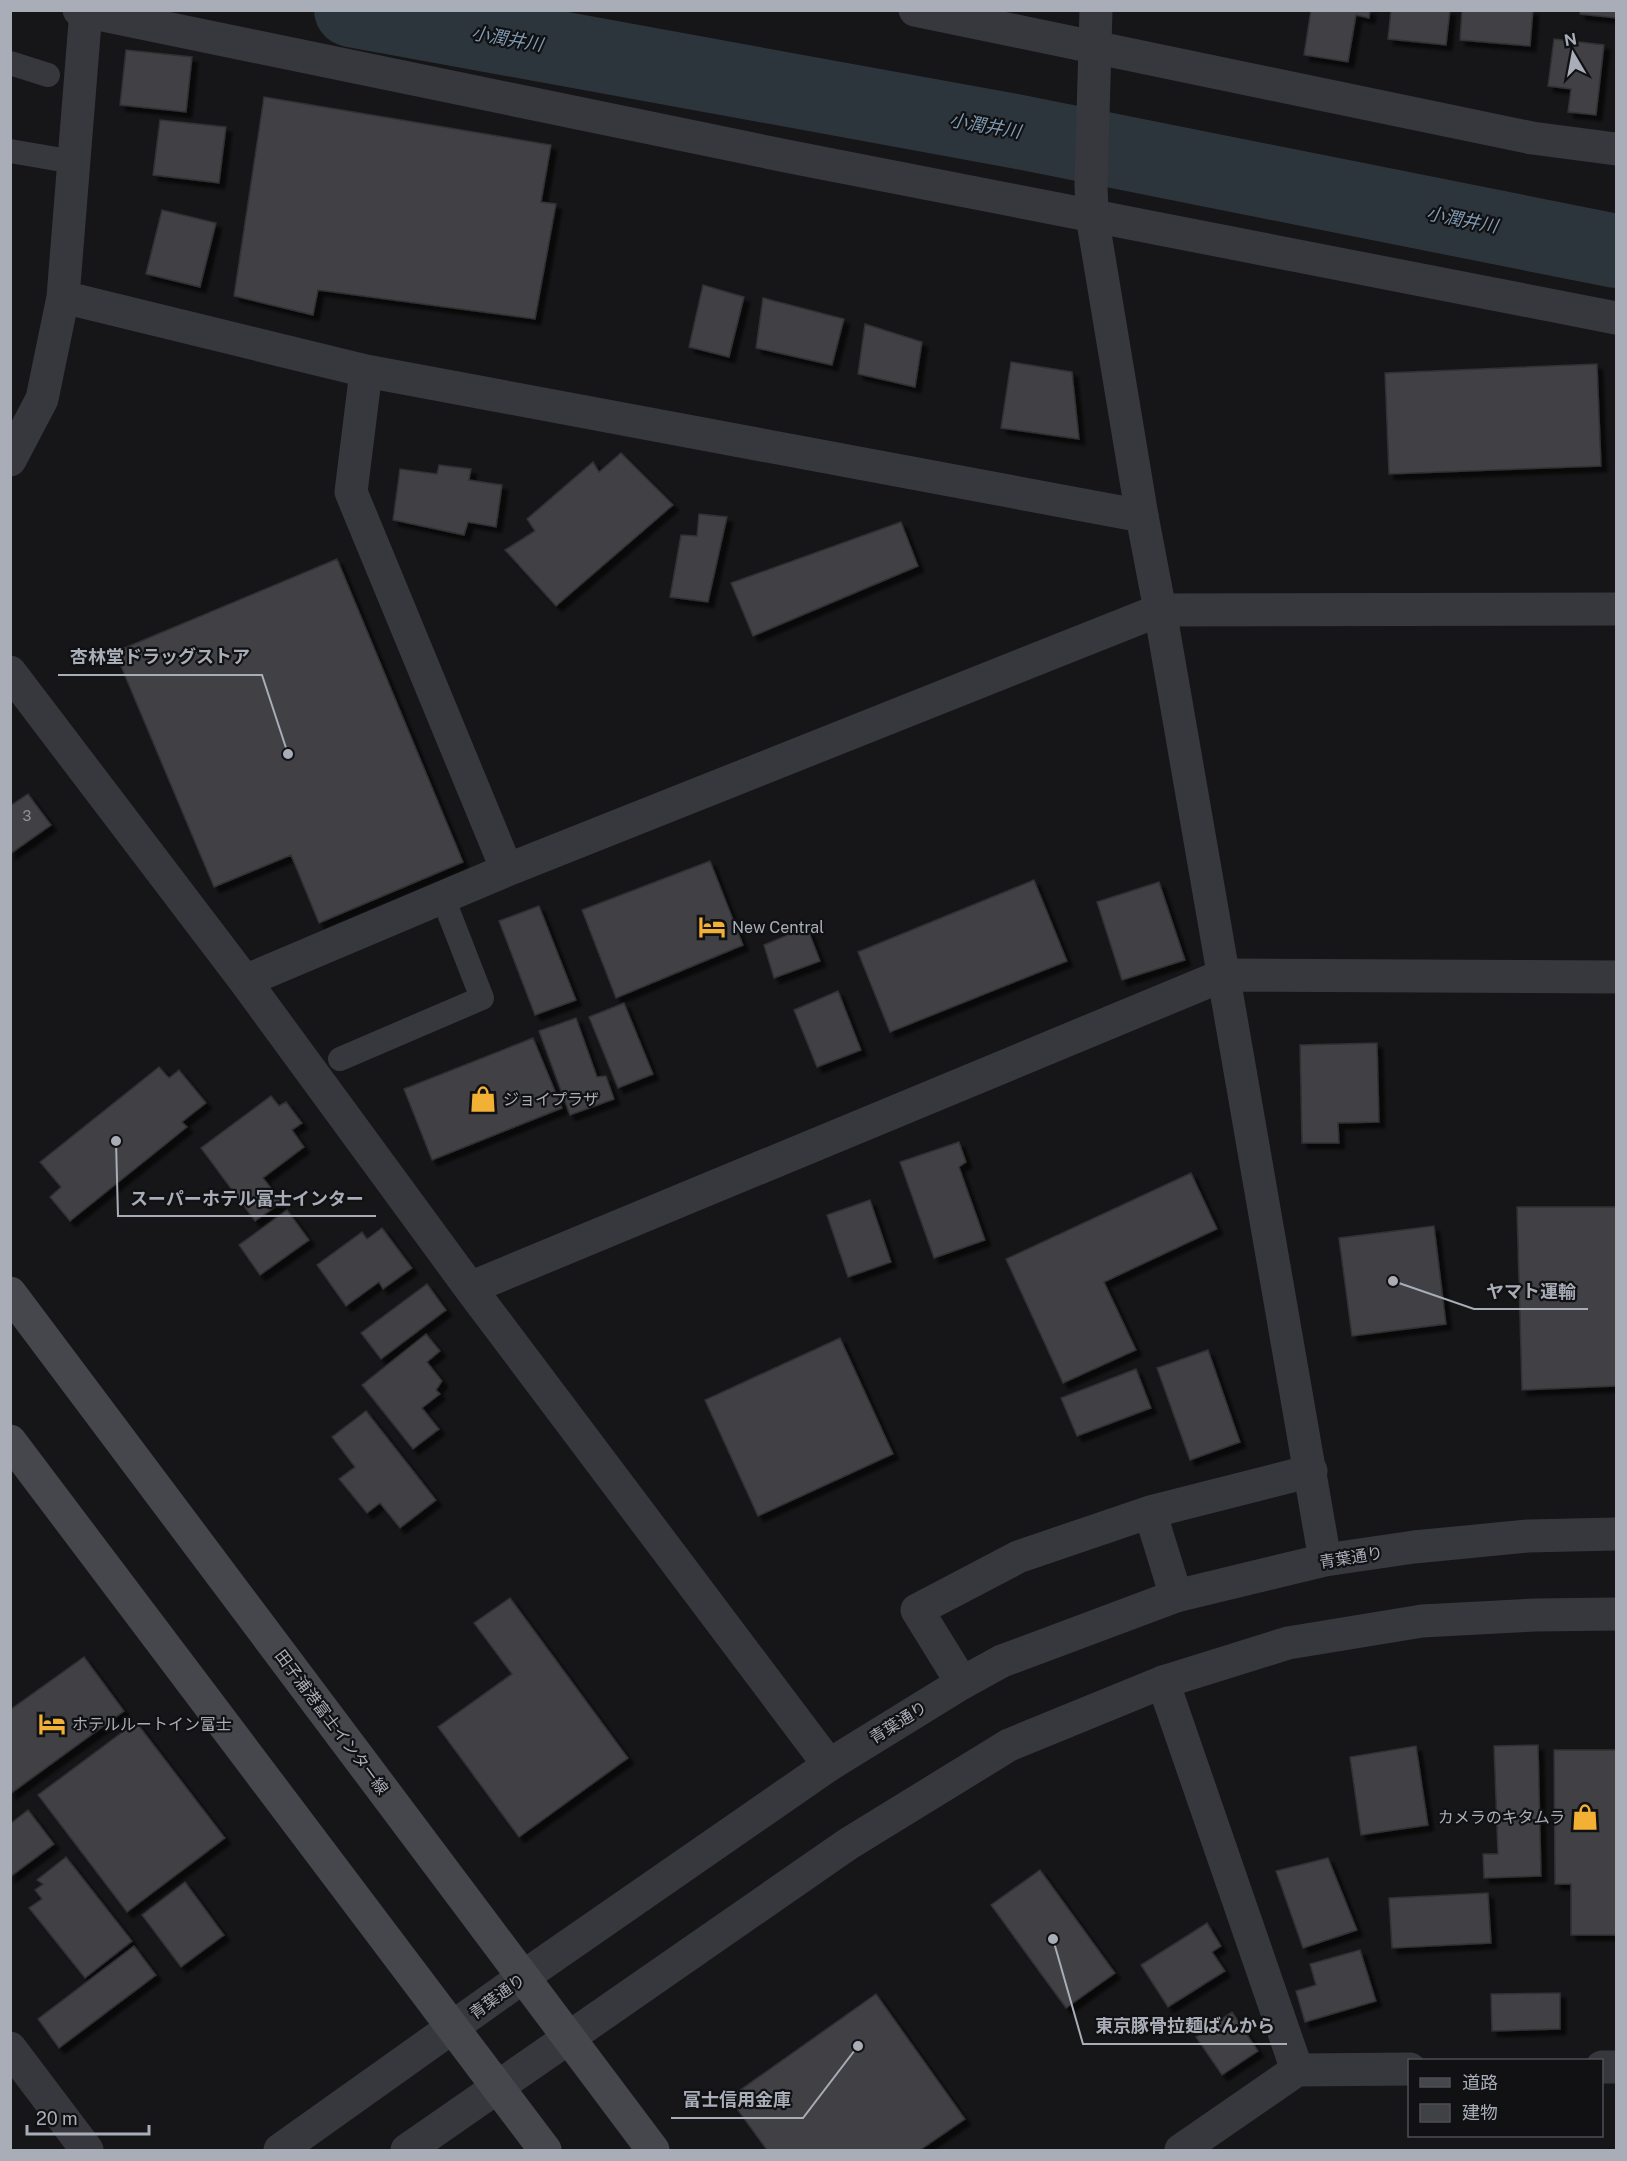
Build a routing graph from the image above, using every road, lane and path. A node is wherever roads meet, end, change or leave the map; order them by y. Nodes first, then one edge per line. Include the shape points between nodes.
1 (915, 10) edge
2 (1096, 10) edge
3 (83, 11) edge
4 (1095, 46) junction
5 (10, 63) edge
6 (48, 75) dead end
7 (1617, 149) edge
8 (10, 152) edge
9 (74, 162) junction
10 (1092, 216) junction
11 (63, 297) junction
12 (1617, 318) edge
13 (366, 371) junction
14 (10, 460) edge
15 (1142, 516) junction
16 (1617, 609) edge
17 (1160, 610) junction
18 (10, 672) edge
19 (507, 870) junction
20 (443, 898) junction
21 (1224, 975) junction
22 (1617, 977) edge
23 (244, 981) junction
24 (340, 1059) dead end
25 (470, 1288) junction
26 (10, 1293) edge
27 (10, 1441) edge
28 (1311, 1471) junction
29 (1150, 1512) junction
30 (1617, 1534) edge
31 (1325, 1560) junction
32 (1176, 1596) junction
33 (1617, 1614) edge
34 (1163, 1682) junction
35 (962, 1683) junction
36 (829, 1765) junction
37 (523, 1977) junction
38 (452, 2028) junction
39 (568, 2037) junction
40 (10, 2048) edge
41 (1408, 2069) edge
42 (1297, 2070) junction
43 (497, 2087) junction
44 (87, 2151) edge
45 (280, 2151) edge
46 (407, 2151) edge
47 (545, 2151) edge
48 (653, 2151) edge
49 (1180, 2151) edge

1 - 4 street
2 - 4 street
3 - 9 street
3 - 10 street
4 - 7 street via 1532,138
4 - 10 street
5 - 6 lane
8 - 9 lane
9 - 11 street
10 - 12 street
10 - 15 street
11 - 13 street
11 - 14 street via 42,399
13 - 15 street
13 - 19 street via 351,492
15 - 17 street
16 - 17 street
17 - 19 street
17 - 21 street
18 - 23 street
19 - 20 street
20 - 23 street
20 - 24 lane via 482,998
21 - 22 street
21 - 25 street
21 - 28 street
23 - 25 street
25 - 36 street
26 - 37 main road, 田子浦港富士インター線
27 - 38 main road
28 - 29 street
28 - 31 street
29 - 32 street
29 - 35 street via 1018,1557 917,1610
30 - 31 street, 青葉通り via 1528,1536
31 - 32 street, 青葉通り
32 - 35 street, 青葉通り via 1002,1661
33 - 34 street via 1422,1621 1288,1643
34 - 39 street via 1009,1745 848,1844
34 - 42 street
35 - 36 street, 青葉通り
36 - 37 street, 青葉通り
37 - 38 street, 青葉通り
37 - 39 main road, 田子浦港富士インター線
38 - 43 main road
38 - 45 street, 青葉通り
39 - 43 street
39 - 48 main road, 田子浦港富士インター線
40 - 44 street
41 - 42 street
42 - 49 street
43 - 46 street
43 - 47 main road

